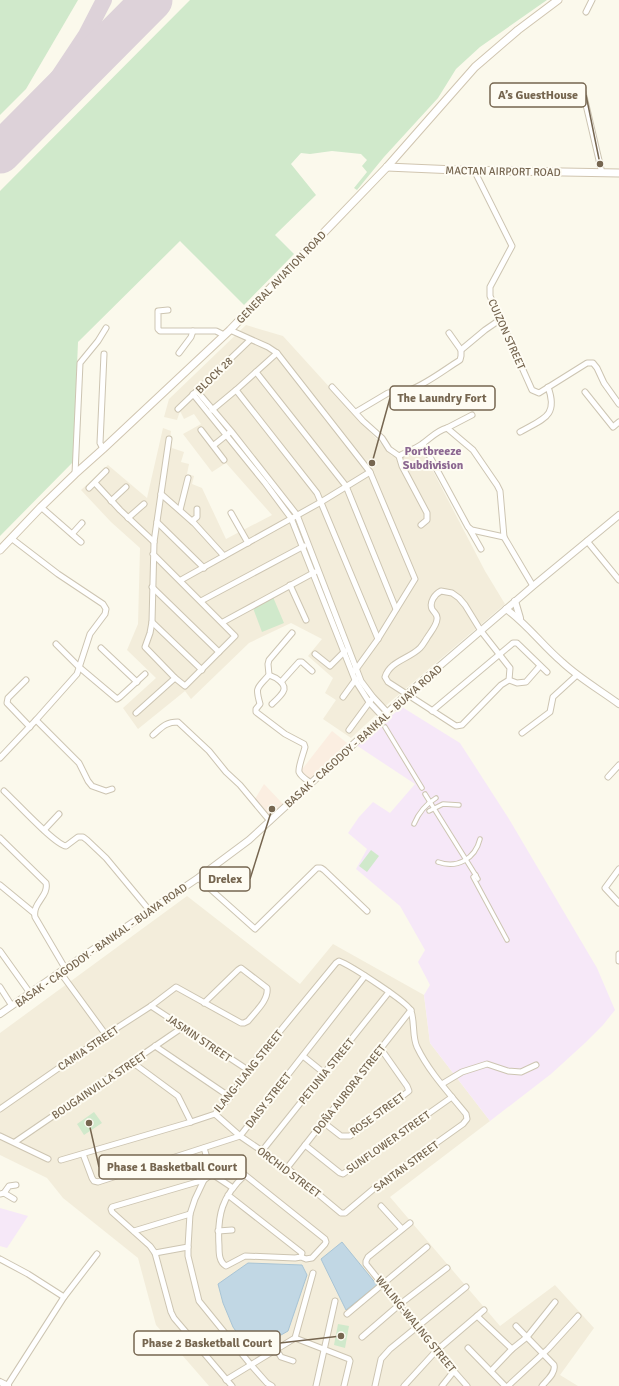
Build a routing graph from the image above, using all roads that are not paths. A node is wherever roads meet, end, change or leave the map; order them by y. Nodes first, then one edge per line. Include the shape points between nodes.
1 (558, 0) edge
2 (592, 0) edge
3 (586, 12) dead end
4 (584, 92) dead end
5 (387, 167) junction
6 (474, 170) junction
7 (602, 173) junction
8 (619, 173) edge
9 (168, 310) dead end
10 (501, 319) junction
11 (106, 328) dead end
12 (193, 331) junction
13 (227, 333) junction
14 (449, 333) dead end
15 (250, 340) junction
16 (461, 350) junction
17 (179, 353) dead end
18 (278, 353) junction
19 (104, 354) dead end
20 (256, 372) junction
21 (332, 387) dead end
22 (548, 387) junction
23 (236, 390) junction
24 (585, 392) dead end
25 (195, 393) junction
26 (619, 404) edge
27 (178, 409) dead end
28 (213, 409) junction
29 (356, 412) junction
30 (208, 413) junction
31 (472, 415) dead end
32 (619, 422) edge
33 (447, 428) junction
34 (201, 430) dead end
35 (520, 432) dead end
36 (229, 433) junction
37 (169, 439) dead end
38 (423, 444) junction
39 (214, 445) junction
40 (103, 449) junction
41 (399, 456) junction
42 (224, 460) dead end
43 (258, 469) junction
44 (106, 471) dead end
45 (370, 472) junction
46 (75, 474) junction
47 (188, 478) dead end
48 (270, 479) junction
49 (95, 483) junction
50 (265, 483) junction
51 (346, 486) junction
52 (126, 487) dead end
53 (89, 488) dead end
54 (161, 494) junction
55 (111, 501) junction
56 (320, 502) junction
57 (144, 504) dead end
58 (41, 507) junction
59 (197, 509) dead end
60 (180, 510) junction
61 (231, 513) dead end
62 (297, 515) junction
63 (619, 515) edge
64 (128, 518) junction
65 (291, 518) junction
66 (157, 522) junction
67 (192, 522) junction
68 (82, 523) dead end
69 (421, 525) dead end
70 (469, 528) junction
71 (72, 534) junction
72 (504, 537) junction
73 (11, 538) junction
74 (587, 540) junction
75 (81, 542) dead end
76 (154, 542) junction
77 (248, 543) junction
78 (308, 544) junction
79 (302, 546) junction
80 (481, 549) dead end
81 (0, 550) edge
82 (153, 554) junction
83 (224, 556) junction
84 (204, 568) junction
85 (315, 572) junction
86 (181, 580) junction
87 (619, 580) edge
88 (290, 585) junction
89 (152, 586) junction
90 (533, 586) junction
91 (201, 601) junction
92 (515, 601) junction
93 (396, 609) junction
94 (506, 609) junction
95 (520, 618) junction
96 (306, 620) dead end
97 (152, 622) junction
98 (223, 622) junction
99 (481, 631) junction
100 (292, 633) dead end
101 (378, 640) junction
102 (56, 644) dead end
103 (348, 647) junction
104 (101, 648) dead end
105 (344, 651) junction
106 (219, 652) junction
107 (315, 654) dead end
108 (500, 655) junction
109 (540, 666) junction
110 (79, 667) junction
111 (202, 670) junction
112 (355, 670) junction
113 (312, 671) dead end
114 (547, 672) dead end
115 (145, 674) dead end
116 (269, 675) junction
117 (577, 675) junction
118 (359, 676) junction
119 (175, 678) junction
120 (26, 680) dead end
121 (355, 680) junction
122 (509, 680) junction
123 (137, 682) junction
124 (281, 682) junction
125 (407, 694) junction
126 (343, 697) dead end
127 (371, 700) junction
128 (618, 701) edge
129 (272, 704) dead end
130 (432, 711) junction
131 (136, 713) dead end
132 (386, 715) junction
133 (36, 720) junction
134 (30, 727) junction
135 (386, 727) dead end
136 (349, 730) dead end
137 (522, 733) dead end
138 (153, 735) dead end
139 (0, 758) edge
140 (619, 765) edge
141 (608, 777) dead end
142 (311, 783) junction
143 (422, 788) dead end
144 (112, 789) dead end
145 (4, 791) dead end
146 (425, 794) dead end
147 (436, 798) dead end
148 (430, 802) junction
149 (459, 805) dead end
150 (434, 807) junction
151 (428, 811) dead end
152 (59, 814) dead end
153 (270, 822) junction
154 (414, 824) dead end
155 (44, 830) junction
156 (0, 838) edge
157 (480, 839) dead end
158 (466, 860) junction
159 (438, 862) dead end
160 (619, 869) edge
161 (476, 875) junction
162 (198, 878) junction
163 (478, 879) dead end
164 (0, 885) edge
165 (619, 903) edge
166 (150, 911) junction
167 (367, 911) dead end
168 (34, 913) junction
169 (507, 940) dead end
170 (0, 951) edge
171 (619, 954) edge
172 (619, 961) edge
173 (63, 970) junction
174 (365, 976) junction
175 (0, 987) edge
176 (389, 992) junction
177 (30, 993) junction
178 (204, 1003) junction
179 (12, 1006) junction
180 (151, 1006) junction
181 (411, 1010) junction
182 (0, 1014) edge
183 (183, 1027) junction
184 (106, 1035) junction
185 (155, 1046) junction
186 (381, 1049) junction
187 (303, 1056) junction
188 (132, 1062) junction
189 (536, 1065) dead end
190 (248, 1070) junction
191 (324, 1073) junction
192 (442, 1084) junction
193 (452, 1096) junction
194 (230, 1097) junction
195 (0, 1108) edge
196 (215, 1114) junction
197 (191, 1122) junction
198 (323, 1122) junction
199 (0, 1136) edge
200 (240, 1136) junction
201 (15, 1142) junction
202 (305, 1145) junction
203 (204, 1148) junction
204 (262, 1151) junction
205 (83, 1154) junction
206 (48, 1159) dead end
207 (61, 1160) dead end
208 (287, 1168) junction
209 (212, 1174) junction
210 (204, 1180) junction
211 (16, 1185) dead end
212 (233, 1188) junction
213 (2, 1194) edge
214 (228, 1195) junction
215 (14, 1199) dead end
216 (381, 1206) dead end
217 (345, 1213) joint
218 (190, 1214) junction
219 (410, 1223) dead end
220 (402, 1229) junction
221 (232, 1230) dead end
222 (134, 1231) junction
223 (218, 1231) junction
224 (188, 1247) junction
225 (427, 1247) dead end
226 (155, 1253) junction
227 (97, 1254) dead end
228 (301, 1255) junction
229 (0, 1259) edge
230 (447, 1268) dead end
231 (313, 1273) dead end
232 (382, 1284) junction
233 (466, 1288) dead end
234 (64, 1297) junction
235 (335, 1301) dead end
236 (555, 1302) dead end
237 (399, 1305) junction
238 (484, 1310) dead end
239 (347, 1314) dead end
240 (477, 1316) junction
241 (578, 1316) dead end
242 (516, 1326) dead end
243 (417, 1328) junction
244 (362, 1337) dead end
245 (527, 1337) junction
246 (295, 1338) junction
247 (468, 1348) dead end
248 (276, 1349) junction
249 (324, 1349) junction
250 (512, 1349) junction
251 (436, 1351) junction
252 (544, 1354) junction
253 (293, 1361) dead end
254 (251, 1365) junction
255 (454, 1371) junction
256 (491, 1371) junction
257 (226, 1380) junction
258 (4, 1385) edge
259 (545, 1385) edge
260 (232, 1386) edge
261 (272, 1386) edge
262 (316, 1386) edge
263 (344, 1386) edge
264 (375, 1386) edge
265 (404, 1386) edge
266 (442, 1386) edge
267 (467, 1386) edge
268 (507, 1386) edge

1 - 5 main road, GENERAL AVIATION ROAD via 518,30 476,67
2 - 3 street
4 - 7 street
5 - 6 main road, MACTAN AIRPORT ROAD
5 - 13 main road, GENERAL AVIATION ROAD
6 - 7 main road, MACTAN AIRPORT ROAD
6 - 10 street, CUIZON STREET via 512,246 490,288 490,296
7 - 8 main road, MACTAN AIRPORT ROAD
9 - 12 street via 158,311 160,331
10 - 16 street
10 - 22 street, CUIZON STREET via 532,390 539,393
11 - 46 street via 80,363
12 - 13 street
12 - 17 street via 192,337
13 - 15 street
13 - 40 main road, GENERAL AVIATION ROAD
14 - 16 street
15 - 18 street
15 - 25 street, BLOCK 28
16 - 29 street via 460,360 417,388 404,393 392,392
18 - 20 street
18 - 45 street
19 - 40 street via 100,443
20 - 23 street
20 - 51 street
21 - 29 street
22 - 26 street, CUIZON STREET via 590,362 597,368
22 - 35 street via 552,399 550,410 542,419
23 - 28 street
23 - 56 street via 317,493
24 - 32 street via 613,427
25 - 27 street, BLOCK 28
25 - 28 street
25 - 30 street
28 - 30 street
28 - 36 street
29 - 41 street via 382,438 389,450
30 - 36 street
31 - 33 street
33 - 38 street via 433,434
33 - 72 street via 473,450 497,485 502,500
34 - 39 street
36 - 39 street
36 - 43 street
37 - 54 street
38 - 41 street
38 - 70 street
39 - 42 street
40 - 46 main road, GENERAL AVIATION ROAD
41 - 69 street via 427,513 426,520
43 - 48 street
43 - 50 street
44 - 49 street
45 - 51 street
45 - 93 street via 414,579
46 - 58 main road, GENERAL AVIATION ROAD
47 - 60 street
48 - 50 street
48 - 62 street
49 - 53 street
49 - 55 street
50 - 65 street
51 - 56 street
51 - 93 street
52 - 55 street
54 - 60 street
54 - 66 street
55 - 64 street
56 - 62 street
56 - 101 street
57 - 64 street
58 - 71 street
58 - 73 main road, GENERAL AVIATION ROAD
59 - 67 street via 197,517
60 - 67 street
61 - 77 street
62 - 65 street
62 - 78 street
63 - 74 street, BASAK - CAGODOY - BANKAL - BUAYA ROAD
64 - 76 street
65 - 77 street
65 - 79 street
66 - 76 street
66 - 84 street
67 - 83 street
68 - 71 street
70 - 72 street
70 - 80 street
71 - 75 street
72 - 90 street
73 - 81 main road, GENERAL AVIATION ROAD
73 - 110 street via 103,604 106,609 92,630
74 - 87 street
74 - 90 street, BASAK - CAGODOY - BANKAL - BUAYA ROAD
76 - 82 street
77 - 83 street
78 - 79 street
78 - 85 street
79 - 85 street
79 - 91 street
82 - 86 street
82 - 89 street
83 - 84 street
84 - 86 street
85 - 88 street
85 - 103 street
85 - 105 street
86 - 91 street
88 - 96 street
88 - 98 street
89 - 97 street
89 - 106 street
90 - 92 street, BASAK - CAGODOY - BANKAL - BUAYA ROAD
91 - 98 street
92 - 94 street, BASAK - CAGODOY - BANKAL - BUAYA ROAD
92 - 95 street
93 - 101 street
94 - 95 street
94 - 99 street, BASAK - CAGODOY - BANKAL - BUAYA ROAD
95 - 117 street via 547,648
97 - 111 street
97 - 119 street via 145,647
98 - 106 street via 235,636
99 - 108 street
99 - 125 street, BASAK - CAGODOY - BANKAL - BUAYA ROAD
99 - 125 street via 459,598 446,591 437,593 433,598 432,609 437,614 437,620 421,648 396,662 385,677 388,682
100 - 116 street via 269,660
101 - 112 street
102 - 110 street
103 - 105 street
103 - 112 street
104 - 123 street
105 - 107 street via 330,666
105 - 112 street
106 - 111 street
108 - 109 street via 513,643 517,643
108 - 122 street via 509,666
108 - 130 street
109 - 114 street
109 - 122 street via 526,682 517,683
110 - 123 street via 117,699
110 - 133 street via 76,674
111 - 119 street via 185,686
112 - 118 street
112 - 121 street
113 - 124 street via 299,662
115 - 123 street
116 - 124 street
116 - 142 street via 256,692 260,704 256,712 285,734 304,744 306,747 299,772
117 - 128 street
117 - 137 street via 553,697 550,712
118 - 121 street
118 - 127 street
119 - 131 street
120 - 134 street via 8,698 7,703
121 - 126 street
121 - 127 street
122 - 130 street via 462,725 456,726
124 - 129 street via 283,692
125 - 130 street
125 - 132 street, BASAK - CAGODOY - BANKAL - BUAYA ROAD
127 - 132 street
127 - 136 street
132 - 142 street, BASAK - CAGODOY - BANKAL - BUAYA ROAD
133 - 134 street
133 - 144 street via 79,763 92,786 106,791
134 - 139 street
135 - 143 street
138 - 153 street via 164,724 178,722 209,751
140 - 141 street
142 - 153 street, BASAK - CAGODOY - BANKAL - BUAYA ROAD
145 - 155 street
146 - 148 street
147 - 148 street
148 - 150 street
148 - 154 street
149 - 150 street via 448,803
150 - 151 street
150 - 158 street
152 - 155 street
153 - 162 street, BASAK - CAGODOY - BANKAL - BUAYA ROAD
155 - 166 street via 63,846 78,837 87,840 106,858
156 - 168 street via 46,883 46,891
157 - 158 street via 477,849
158 - 159 street via 452,865
158 - 161 street
160 - 165 street via 605,888
161 - 163 street
161 - 169 street via 473,877
162 - 166 street, BASAK - CAGODOY - BANKAL - BUAYA ROAD
162 - 167 street via 255,929 317,868 324,870
164 - 168 street
166 - 173 street, BASAK - CAGODOY - BANKAL - BUAYA ROAD
168 - 173 street
170 - 177 street
171 - 172 street
173 - 177 street, BASAK - CAGODOY - BANKAL - BUAYA ROAD
173 - 184 street
174 - 176 street
174 - 187 street, DAISY STREET
174 - 190 street, ILANG-ILANG STREET via 339,961 336,963
175 - 179 street
176 - 181 street
176 - 191 street, PETUNIA STREET
177 - 179 street, BASAK - CAGODOY - BANKAL - BUAYA ROAD
178 - 178 street via 244,1023 267,997 268,992 267,988 241,968
178 - 180 street, CAMIA STREET via 176,987
179 - 182 street, BASAK - CAGODOY - BANKAL - BUAYA ROAD
180 - 183 street, JASMIN STREET
180 - 184 street, CAMIA STREET
181 - 186 street, DOÑA AURORA STREET
181 - 192 street via 417,1047
183 - 185 street, BOUGAINVILLA STREET
183 - 190 street, JASMIN STREET
184 - 195 street, CAMIA STREET
185 - 188 street, BOUGAINVILLA STREET
185 - 194 street
186 - 198 street, DOÑA AURORA STREET
186 - 198 street, ROSE STREET via 409,1092 350,1136 341,1136
187 - 191 street
187 - 200 street, DAISY STREET
188 - 197 street via 178,1096
188 - 201 street, BOUGAINVILLA STREET
189 - 192 street via 521,1072 508,1071 487,1064 462,1072
190 - 194 street, ILANG-ILANG STREET
191 - 204 street, PETUNIA STREET
192 - 193 street
193 - 202 street, SUNFLOWER STREET via 343,1174
193 - 217 street, SANTAN STREET via 466,1114 464,1124 384,1181
194 - 196 street, ILANG-ILANG STREET
196 - 197 street, ILANG-ILANG STREET
196 - 200 street, ORCHID STREET
197 - 205 street, ILANG-ILANG STREET
198 - 202 street, DOÑA AURORA STREET
199 - 201 street
200 - 203 street, DAISY STREET
200 - 204 street, ORCHID STREET
201 - 206 street
202 - 208 street, DOÑA AURORA STREET
203 - 205 street, DAISY STREET via 98,1182 92,1178
203 - 209 street
204 - 208 street, ORCHID STREET
205 - 207 street, ILANG-ILANG STREET
208 - 217 street, ORCHID STREET via 341,1213
209 - 210 street
209 - 212 street
210 - 218 street
210 - 222 street via 112,1207 112,1212
211 - 213 street via 9,1186
212 - 214 street
212 - 228 street via 245,1175 325,1239 325,1244 312,1258 306,1259
213 - 215 street
214 - 223 street via 222,1206
214 - 228 street
216 - 220 street
218 - 222 street
218 - 224 street
219 - 220 street
220 - 232 street, WALING-WALING STREET via 366,1261
221 - 223 street
222 - 226 street
223 - 228 street via 221,1262 226,1266 245,1256 295,1258
224 - 226 street
224 - 254 street via 199,1301
225 - 232 street
226 - 257 street via 174,1318
227 - 234 street
229 - 234 street
230 - 237 street
231 - 246 street
232 - 237 street, WALING-WALING STREET
232 - 239 street
233 - 243 street
234 - 258 street
235 - 249 street
236 - 245 street
237 - 243 street, WALING-WALING STREET
237 - 244 street
238 - 240 street
240 - 250 street
240 - 251 street
241 - 252 street
242 - 245 street
243 - 251 street, WALING-WALING STREET
243 - 264 street via 381,1359
245 - 250 street
245 - 252 street
246 - 248 street
246 - 249 street
247 - 256 street
248 - 253 street via 282,1357
248 - 254 street
249 - 262 street
249 - 263 street via 349,1359
250 - 256 street
251 - 255 street, WALING-WALING STREET
251 - 265 street
252 - 259 street via 556,1368
252 - 268 street
254 - 257 street
254 - 261 street
255 - 266 street
255 - 267 street, WALING-WALING STREET
256 - 268 street
257 - 260 street

